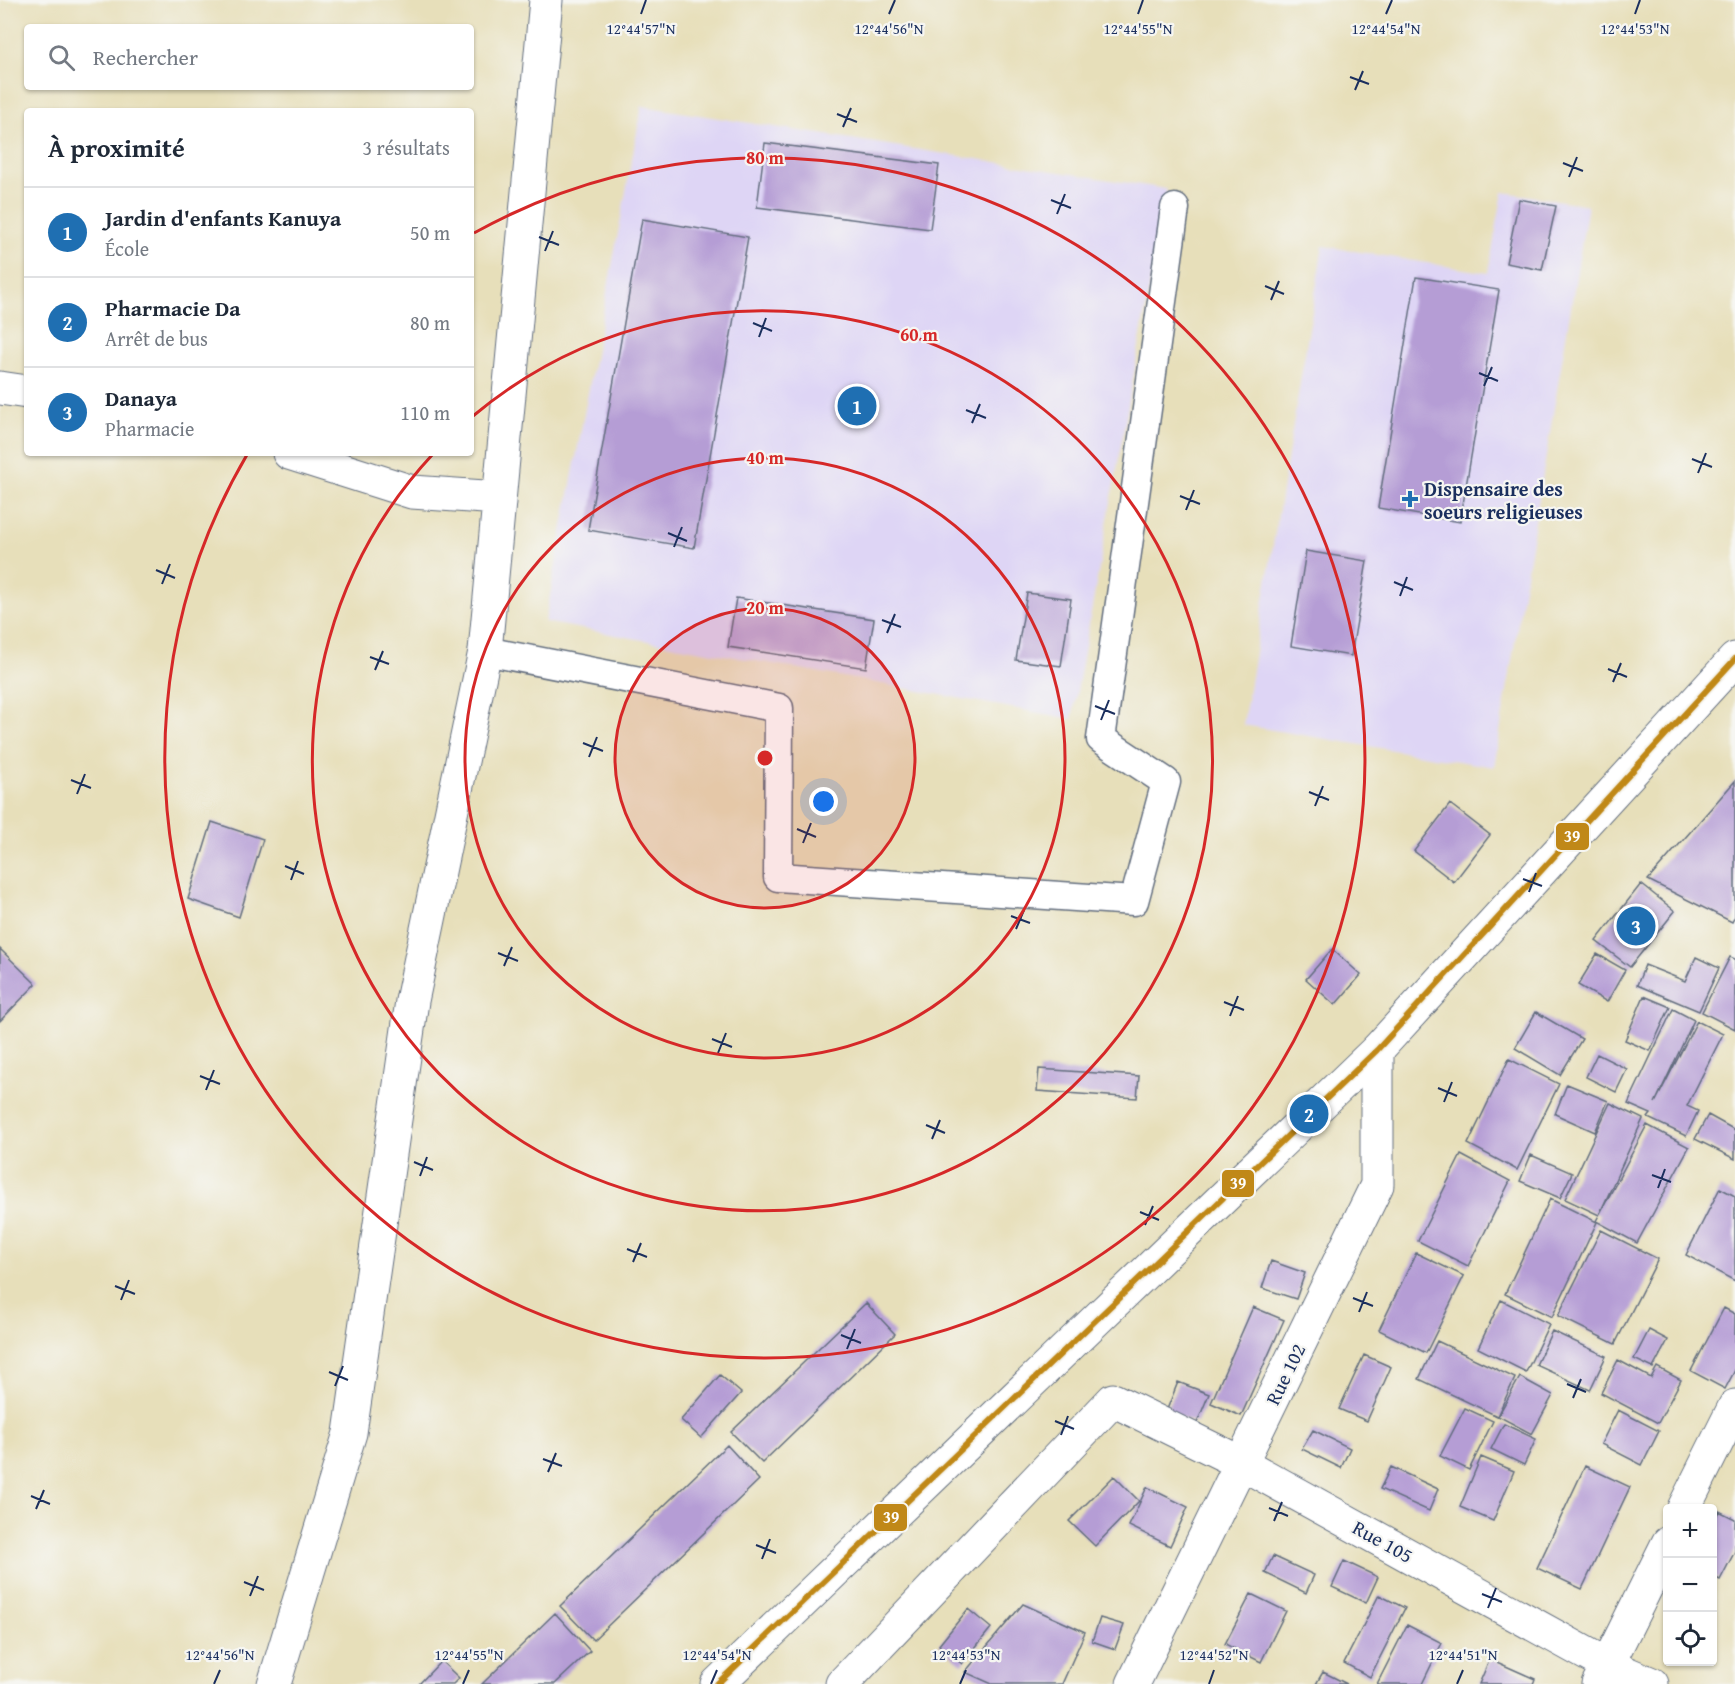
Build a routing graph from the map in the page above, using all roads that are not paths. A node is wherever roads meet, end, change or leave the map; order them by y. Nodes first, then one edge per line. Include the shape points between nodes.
1 (546, 0) edge
2 (1175, 208) dead end
3 (0, 388) edge
4 (24, 392) edge
5 (298, 456) edge
6 (499, 498) junction
7 (485, 651) junction
8 (1735, 659) edge
9 (1377, 1050) junction
10 (1735, 1406) edge
11 (1241, 1463) junction
12 (1686, 1504) edge
13 (1663, 1553) edge
14 (1602, 1675) edge
15 (274, 1684) edge
16 (717, 1684) edge
17 (842, 1684) edge
18 (1133, 1684) edge
19 (1652, 1684) edge

1 - 6 main road
2 - 7 lane via 1101,739 1166,782 1134,901 778,877 779,708
3 - 4 main road
5 - 6 main road via 412,492
6 - 7 main road
7 - 15 main road via 412,1001 350,1433
8 - 9 main road
9 - 11 main road, Rue 102 via 1377,1185
9 - 16 main road
10 - 12 main road
11 - 14 main road, Rue 105
11 - 17 main road, Rue 105 via 1113,1400
11 - 18 main road, Rue 102
13 - 14 main road
14 - 19 main road, Rue 105

